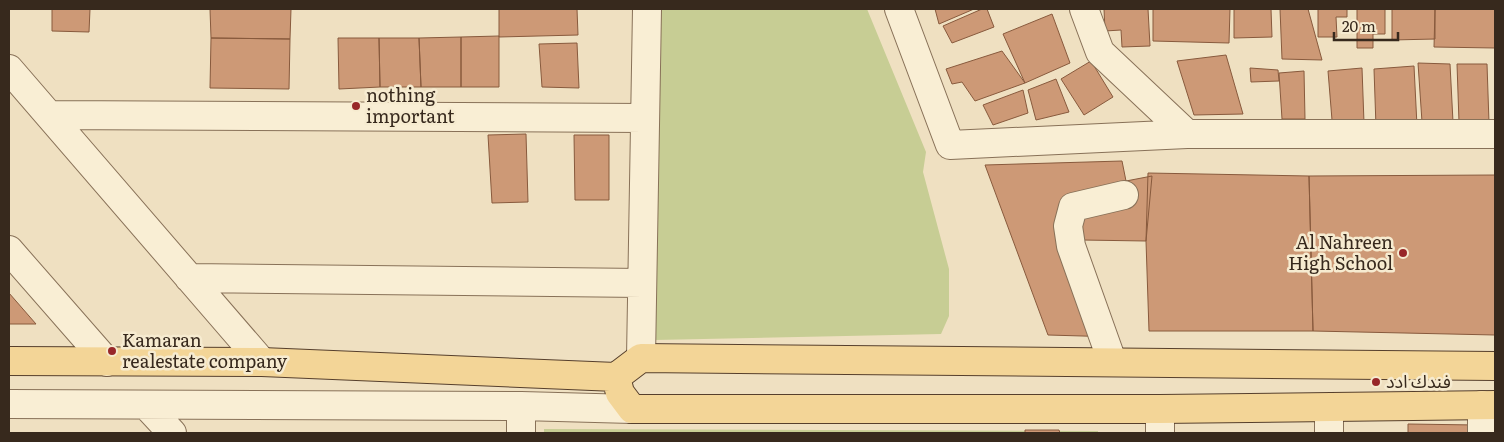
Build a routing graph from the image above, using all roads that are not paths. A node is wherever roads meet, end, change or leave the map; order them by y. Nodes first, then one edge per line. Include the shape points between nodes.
1 (647, 9) edge
2 (899, 9) edge
3 (1084, 9) edge
4 (9, 69) edge
5 (49, 115) junction
6 (645, 118) junction
7 (1187, 134) junction
8 (1495, 134) edge
9 (1124, 195) dead end
10 (9, 250) edge
11 (189, 278) junction
12 (642, 283) junction
13 (641, 358) junction
14 (9, 361) edge
15 (1112, 361) junction
16 (107, 362) junction
17 (262, 362) junction
18 (1495, 366) edge
19 (616, 377) junction
20 (9, 404) edge
21 (1489, 405) edge
22 (147, 406) junction
23 (521, 406) junction
24 (632, 409) junction
25 (1160, 421) edge
26 (1329, 421) edge
27 (172, 433) edge
28 (521, 433) edge
29 (1482, 433) edge

1 - 6 street
2 - 7 street via 950,145
3 - 7 street via 1100,52
4 - 5 street
5 - 6 street
5 - 11 street
6 - 12 street
7 - 8 street
9 - 15 street via 1073,206 1068,226 1071,246
10 - 16 street
11 - 12 street
11 - 17 street
12 - 13 street
13 - 15 main road
13 - 19 main road
14 - 16 main road
15 - 18 main road
16 - 17 main road
17 - 19 main road
19 - 24 main road via 620,393
20 - 22 street
21 - 26 main road
21 - 29 street
22 - 23 street
22 - 27 street
23 - 24 street
23 - 28 street
24 - 25 main road
25 - 26 main road

